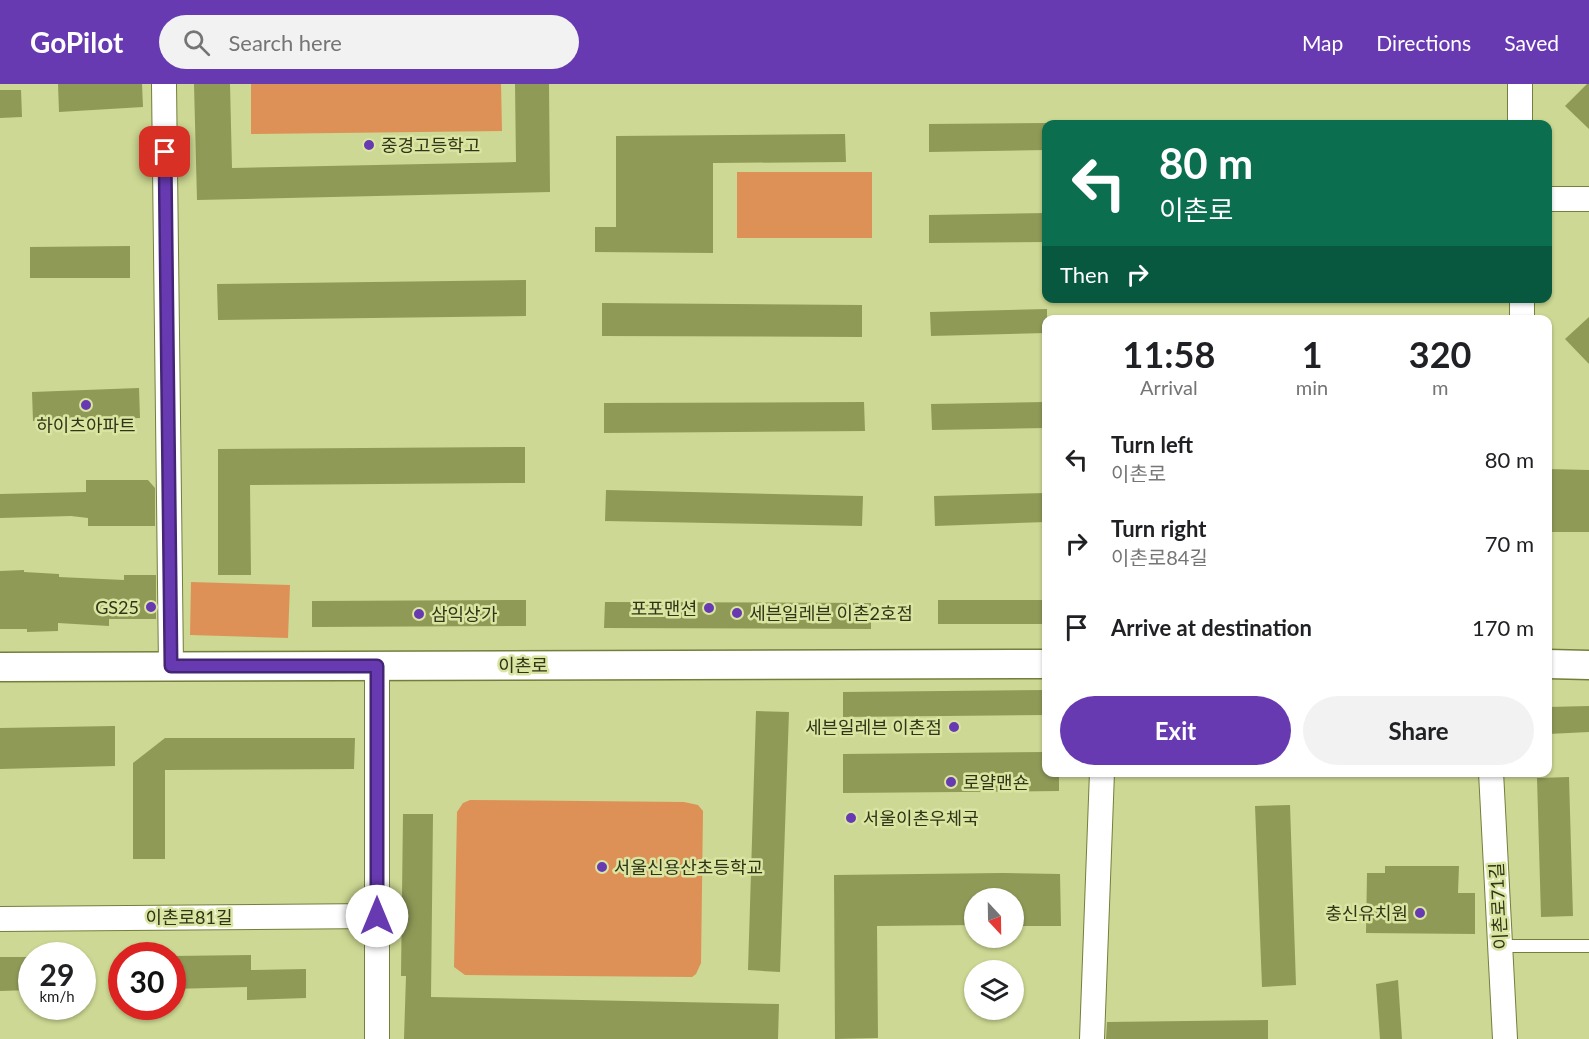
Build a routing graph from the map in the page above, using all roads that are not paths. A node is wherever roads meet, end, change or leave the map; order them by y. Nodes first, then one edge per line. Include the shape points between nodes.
1 (164, 84) edge
2 (1520, 84) edge
3 (1520, 120) edge
4 (1552, 199) edge
5 (1589, 199) edge
6 (1042, 664) edge
7 (1552, 664) edge
8 (1589, 665) edge
9 (171, 666) junction
10 (377, 666) junction
11 (0, 667) edge
12 (1102, 777) edge
13 (1491, 777) edge
14 (377, 916) junction
15 (0, 918) edge
16 (1500, 946) junction
17 (1589, 946) edge
18 (378, 1039) edge
19 (1092, 1039) edge
20 (1505, 1039) edge

1 - 9 street
2 - 3 street
4 - 5 street
6 - 10 street, 이촌로
7 - 8 street
9 - 10 street, 이촌로
9 - 11 street, 이촌로
10 - 14 street
12 - 19 street
13 - 16 street, 이촌로71길
14 - 15 street, 이촌로81길
14 - 18 street
16 - 17 lane
16 - 20 street, 이촌로71길

